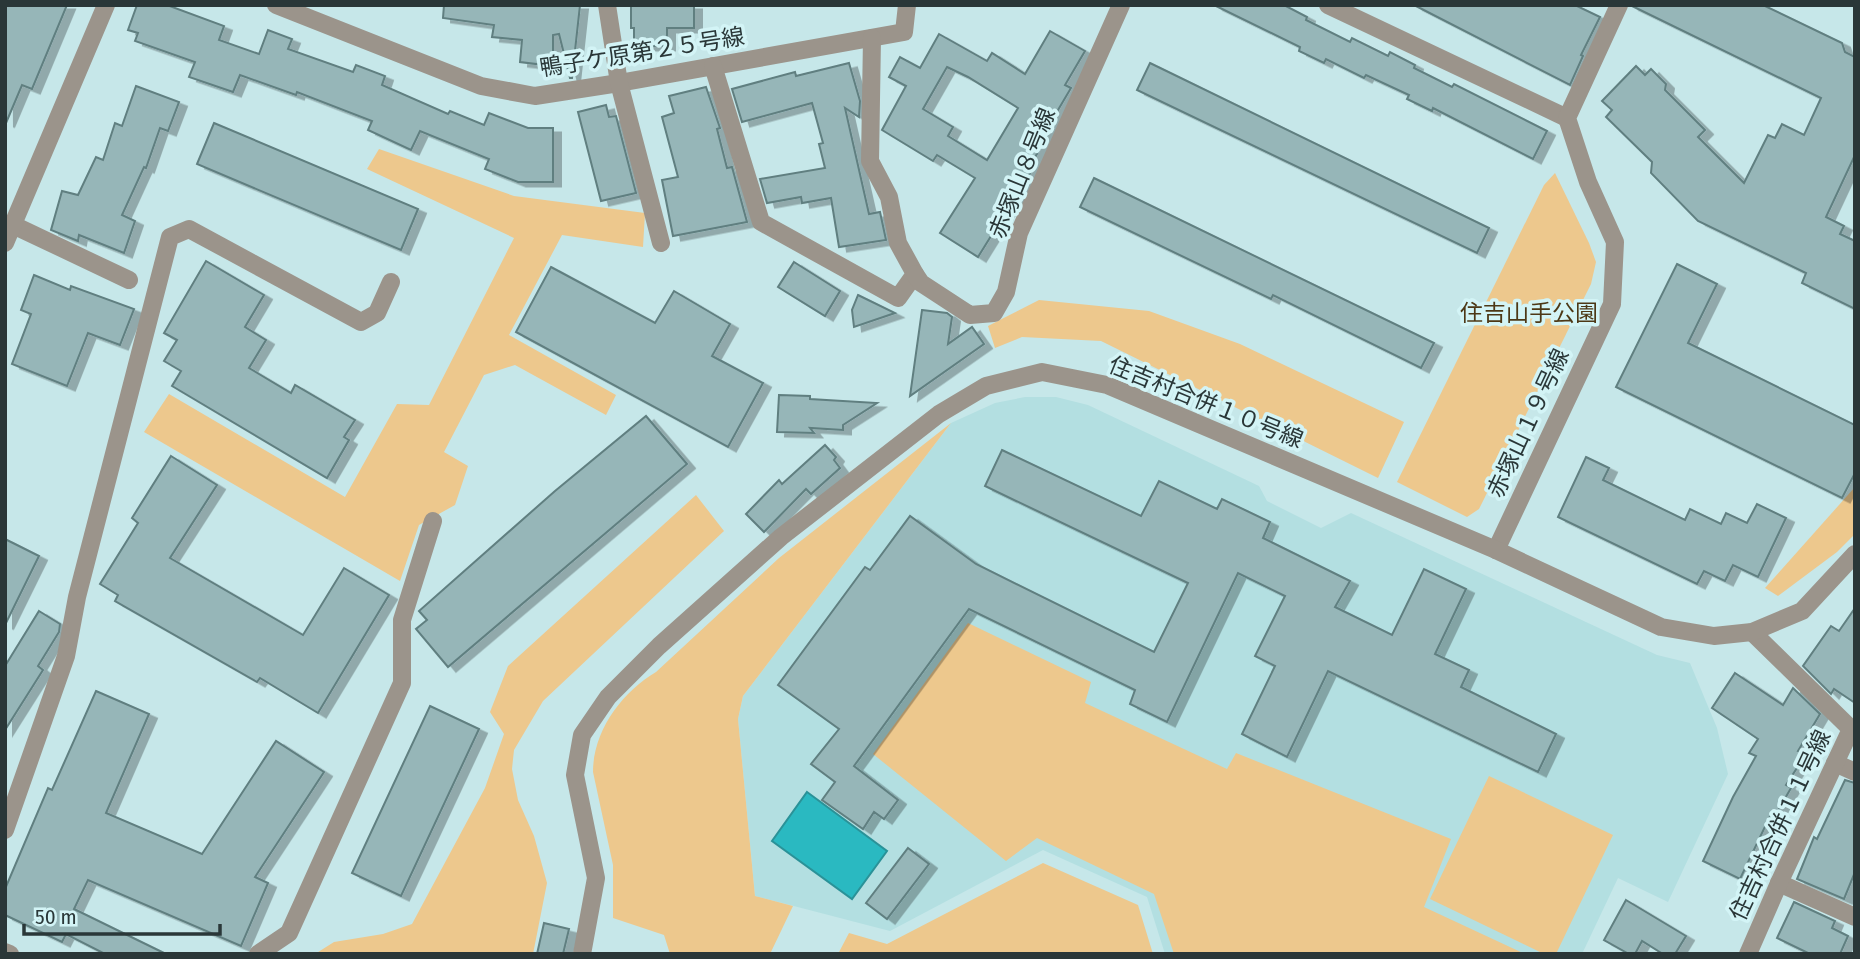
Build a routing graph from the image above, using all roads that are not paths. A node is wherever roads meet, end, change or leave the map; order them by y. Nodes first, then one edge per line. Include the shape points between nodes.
1 (106, 5) edge
2 (276, 5) edge
3 (607, 5) edge
4 (907, 5) edge
5 (1121, 5) edge
6 (1328, 5) edge
7 (1619, 5) edge
8 (872, 38) junction
9 (713, 66) junction
10 (619, 83) junction
11 (1567, 118) junction
12 (13, 225) junction
13 (5, 243) edge
14 (661, 243) dead end
15 (915, 274) junction
16 (129, 280) dead end
17 (391, 282) dead end
18 (433, 521) dead end
19 (1496, 550) junction
20 (1855, 554) edge
21 (1752, 632) junction
22 (1835, 763) junction
23 (1855, 772) edge
24 (5, 830) edge
25 (1779, 883) junction
26 (1855, 917) edge
27 (258, 954) edge
28 (582, 954) edge
29 (1748, 954) edge

1 - 12 street
2 - 10 street, 鴨子ケ原第２５号線 via 481,86 536,96
3 - 10 street
4 - 8 street, 鴨子ケ原第２５号線 via 904,32
5 - 15 street, 赤塚山８号線 via 1019,233 1006,292 994,313 970,315 921,283
6 - 11 street
7 - 11 street
8 - 9 street, 鴨子ケ原第２５号線
8 - 15 street via 870,161 889,197 898,243
9 - 10 street, 鴨子ケ原第２５号線
9 - 15 street via 761,222 898,298
10 - 14 street
11 - 19 street, 赤塚山１９号線 via 1588,182 1615,242 1612,304
12 - 13 street
12 - 16 street
17 - 24 street via 377,313 361,321 189,229 170,237 77,597 66,656
18 - 27 street via 402,620 402,683 289,933
19 - 21 street, 住吉村合併１０号線 via 1661,627 1714,636
19 - 28 street, 住吉村合併１０号線 via 1107,385 1042,372 986,386 928,422 781,537 608,697 582,735 575,775 596,878
20 - 21 street, 住吉村合併１０号線 via 1802,611
21 - 22 street, 住吉村合併１１号線 via 1851,729
22 - 23 street
22 - 25 street, 住吉村合併１１号線
25 - 26 street
25 - 29 street, 住吉村合併１１号線

